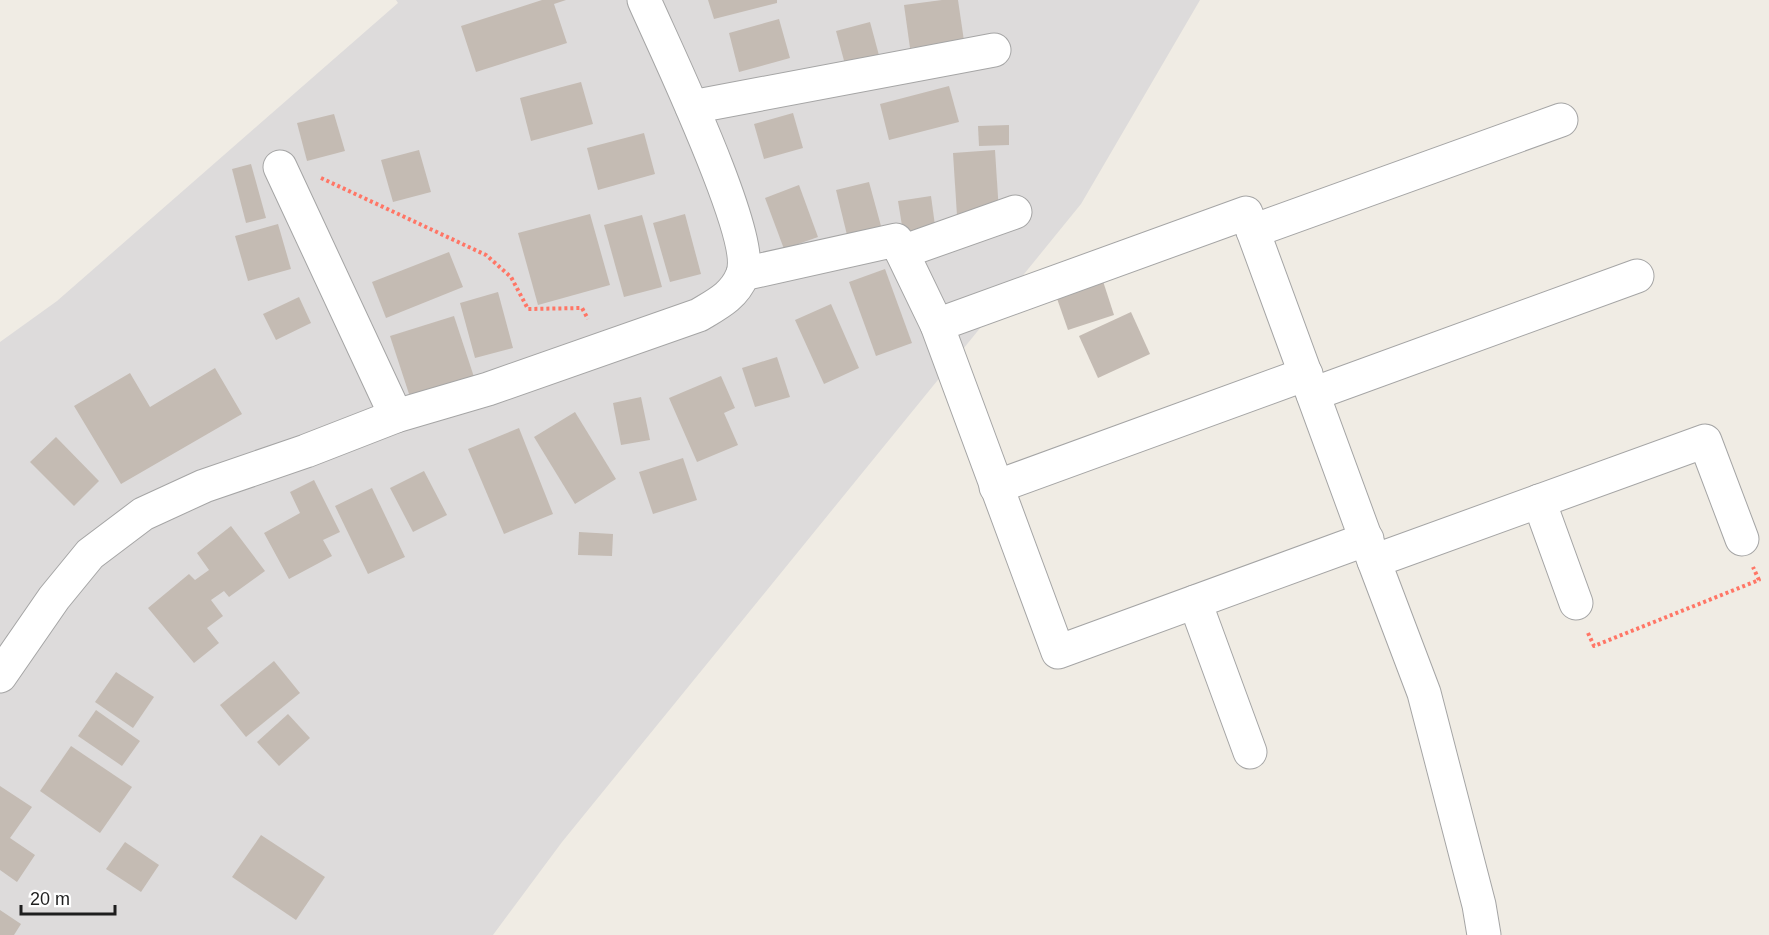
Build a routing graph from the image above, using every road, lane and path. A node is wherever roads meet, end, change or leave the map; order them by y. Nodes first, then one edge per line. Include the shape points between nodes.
1 (644, 0) edge
2 (994, 50) dead end
3 (692, 107) junction
4 (1561, 120) dead end
5 (280, 167) joint
6 (1015, 212) dead end
7 (1253, 231) junction
8 (902, 252) junction
9 (743, 274) junction
10 (1637, 276) dead end
11 (937, 325) junction
12 (604, 348) junction
13 (1309, 384) junction
14 (396, 416) junction
15 (996, 487) junction
16 (1539, 501) junction
17 (1742, 539) joint
18 (1371, 550) junction
19 (1195, 602) junction
20 (1576, 603) joint
21 (0, 676) edge
22 (1250, 752) dead end
23 (1484, 935) edge

1 - 3 street
2 - 3 street
3 - 9 street via 727,192 744,254
4 - 7 street
5 - 12 path via 287,163 486,255 510,276 528,309 582,308
5 - 14 street
6 - 8 street
7 - 11 street via 1246,213
7 - 13 street
8 - 9 street via 896,240
8 - 11 street
9 - 12 street via 730,296 699,315
10 - 13 street
11 - 15 street
12 - 14 street
13 - 15 street
13 - 18 street
14 - 21 street via 204,486 143,514 90,554
15 - 19 street via 1058,652
16 - 17 street via 1705,441
16 - 18 street
16 - 20 street
17 - 20 path via 1759,580 1594,646
18 - 19 street
18 - 23 street via 1424,693
19 - 22 street

